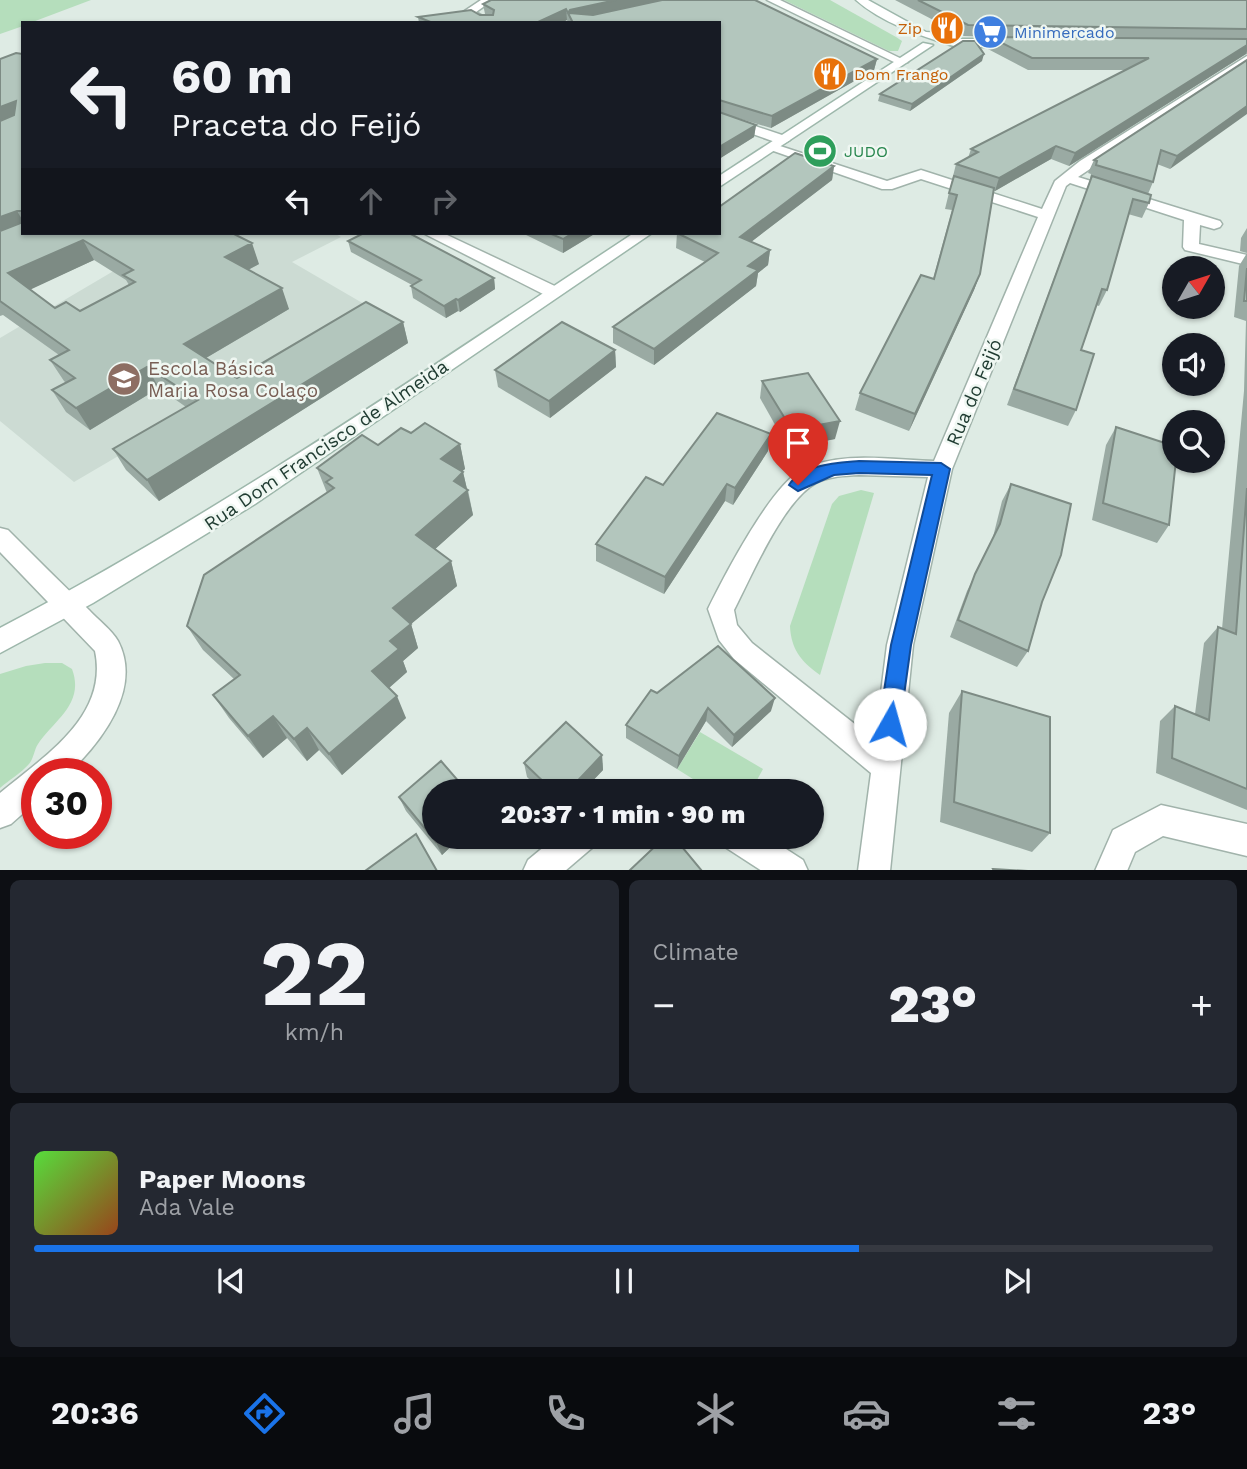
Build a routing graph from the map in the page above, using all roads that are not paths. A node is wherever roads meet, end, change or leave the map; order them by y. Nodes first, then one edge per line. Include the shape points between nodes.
1 (488, 0) edge
2 (772, 0) edge
3 (861, 0) edge
4 (485, 21) edge
5 (926, 40) junction
6 (1036, 42) edge
7 (1247, 59) edge
8 (902, 62) junction
9 (721, 119) edge
10 (778, 144) junction
11 (1068, 178) junction
12 (721, 182) edge
13 (1046, 215) junction
14 (1192, 216) junction
15 (1214, 223) dead end
16 (435, 235) edge
17 (640, 235) edge
18 (1247, 260) edge
19 (553, 292) junction
20 (941, 469) junction
21 (0, 537) edge
22 (69, 606) junction
23 (0, 641) edge
24 (62, 758) edge
25 (885, 766) junction
26 (21, 795) edge
27 (0, 813) edge
28 (1247, 840) edge
29 (565, 849) edge
30 (757, 849) edge
31 (538, 870) edge
32 (792, 870) edge
33 (874, 870) edge
34 (1111, 870) edge

1 - 4 street via 468,12
2 - 8 street
3 - 5 street
5 - 6 street via 945,46 953,42
5 - 8 street
7 - 11 street, Rua do Feijó
8 - 10 street
9 - 10 street
10 - 12 street
10 - 13 street via 887,186 921,174
11 - 13 street, Rua do Feijó via 1060,184
11 - 14 street
13 - 20 street, Rua do Feijó
14 - 15 street
14 - 18 street via 1191,247
16 - 19 street
17 - 19 street, Rua Dom Francisco de Almeida
19 - 22 street, Rua Dom Francisco de Almeida via 190,535
20 - 25 street, Rua do Feijó via 901,645
20 - 25 street via 859,467 808,477 781,500 721,609 722,625 743,651
21 - 22 street
22 - 23 street, Rua Dom Francisco de Almeida
22 - 24 street via 107,646 112,659 111,685 88,733
25 - 33 street, Rua do Feijó
26 - 27 street
28 - 34 street via 1161,820 1124,841
29 - 31 street
30 - 32 street

